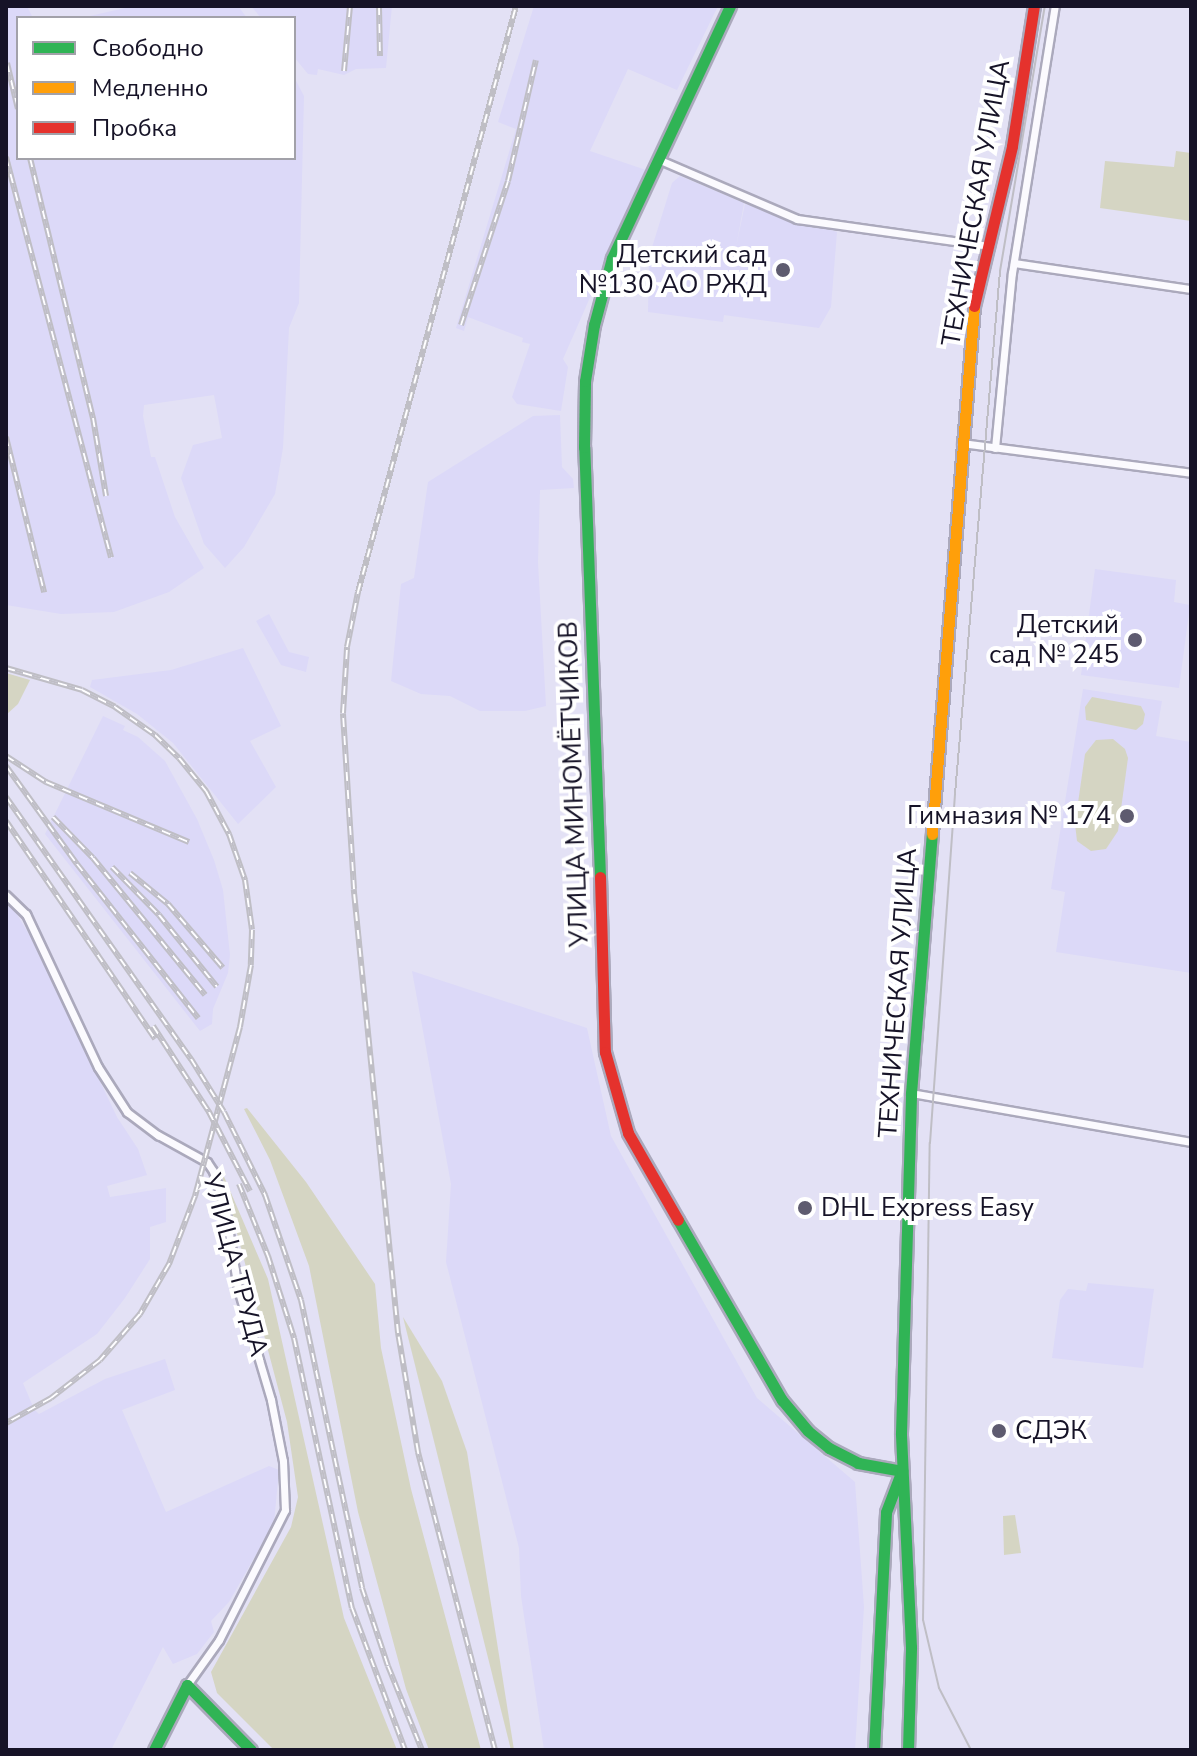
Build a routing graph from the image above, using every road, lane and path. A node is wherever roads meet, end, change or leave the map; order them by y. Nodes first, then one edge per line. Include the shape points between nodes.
1 (730, 6) edge
2 (1034, 6) edge
3 (1055, 6) edge
4 (660, 160) junction
5 (990, 246) junction
6 (1014, 263) junction
7 (1191, 289) edge
8 (961, 443) junction
9 (995, 448) junction
10 (1191, 473) edge
11 (6, 895) edge
12 (911, 1093) junction
13 (1191, 1142) edge
14 (902, 1471) junction
15 (187, 1685) junction
16 (154, 1750) edge
17 (251, 1750) edge
18 (874, 1750) edge
19 (908, 1750) edge

1 - 4 main road, УЛИЦА МИНОМЁТЧИКОВ
2 - 5 main road, ТЕХНИЧЕСКАЯ УЛИЦА
3 - 6 street
4 - 5 street via 797,219
4 - 14 main road, УЛИЦА МИНОМЁТЧИКОВ via 612,258 585,381 605,1052 628,1133 782,1400 829,1448 858,1463
5 - 8 main road, ТЕХНИЧЕСКАЯ УЛИЦА via 974,307
6 - 7 street
6 - 9 street
8 - 9 street
8 - 12 main road, ТЕХНИЧЕСКАЯ УЛИЦА
9 - 10 street
11 - 15 street, УЛИЦА ТРУДА via 26,914 98,1067 127,1112 207,1162 213,1171 225,1208 238,1289 271,1400 283,1461 285,1510 219,1640
12 - 13 street
12 - 14 main road, ТЕХНИЧЕСКАЯ УЛИЦА
14 - 18 main road via 886,1512
14 - 19 main road, ТЕХНИЧЕСКАЯ УЛИЦА via 911,1647
15 - 16 main road
15 - 17 main road

